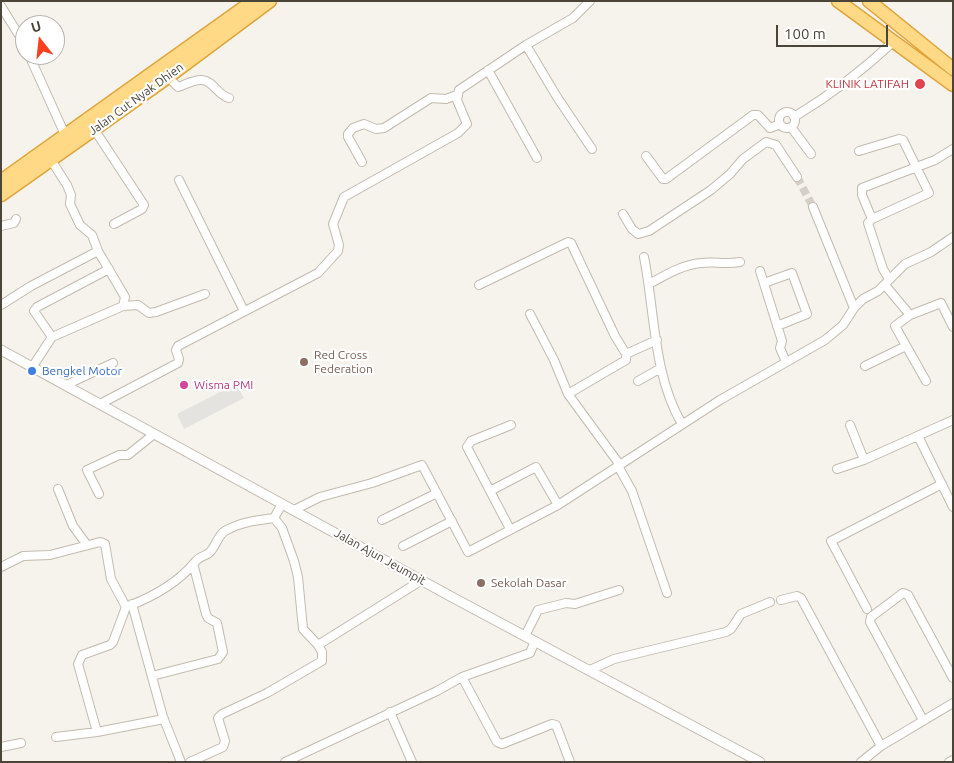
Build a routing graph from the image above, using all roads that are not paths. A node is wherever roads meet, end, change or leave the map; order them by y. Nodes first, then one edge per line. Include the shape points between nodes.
1 (253, 1) edge
2 (270, 1) edge
3 (590, 1) edge
4 (838, 1) edge
5 (869, 1) edge
6 (1, 6) edge
7 (15, 29) edge
8 (893, 42) junction
9 (526, 45) junction
10 (929, 59) junction
11 (34, 65) edge
12 (953, 69) edge
13 (488, 70) junction
14 (168, 77) junction
15 (953, 84) edge
16 (456, 95) junction
17 (229, 98) dead end
18 (794, 117) junction
19 (780, 124) junction
20 (791, 127) junction
21 (94, 129) junction
22 (68, 140) junction
23 (592, 149) dead end
24 (953, 149) edge
25 (859, 151) dead end
26 (811, 154) dead end
27 (646, 156) dead end
28 (537, 158) dead end
29 (51, 160) junction
30 (362, 162) dead end
31 (916, 166) junction
32 (797, 177) tunnel mouth
33 (179, 180) dead end
34 (1, 181) edge
35 (1, 194) edge
36 (813, 207) tunnel mouth
37 (623, 214) dead end
38 (16, 219) dead end
39 (872, 219) junction
40 (114, 224) dead end
41 (1, 226) edge
42 (953, 237) edge
43 (98, 251) junction
44 (644, 257) dead end
45 (740, 262) dead end
46 (109, 269) junction
47 (760, 271) dead end
48 (887, 282) junction
49 (764, 283) junction
50 (650, 284) junction
51 (479, 285) dead end
52 (205, 294) dead end
53 (1, 305) edge
54 (124, 306) junction
55 (854, 308) junction
56 (244, 311) junction
57 (530, 314) dead end
58 (910, 315) junction
59 (778, 326) junction
60 (953, 327) edge
61 (52, 337) junction
62 (657, 340) junction
63 (906, 346) junction
64 (1, 350) edge
65 (626, 354) junction
66 (786, 362) junction
67 (113, 363) dead end
68 (33, 366) junction
69 (865, 366) dead end
70 (661, 368) junction
71 (638, 381) dead end
72 (926, 381) dead end
73 (66, 384) junction
74 (568, 394) junction
75 (100, 404) junction
76 (953, 420) edge
77 (682, 424) junction
78 (511, 425) dead end
79 (850, 425) dead end
80 (154, 434) junction
81 (918, 436) junction
82 (864, 460) junction
83 (619, 466) junction
84 (837, 469) dead end
85 (942, 484) junction
86 (58, 489) dead end
87 (490, 491) junction
88 (437, 492) junction
89 (99, 494) dead end
90 (282, 504) junction
91 (558, 505) junction
92 (953, 507) edge
93 (294, 510) junction
94 (274, 518) junction
95 (382, 520) dead end
96 (452, 521) junction
97 (510, 529) junction
98 (87, 545) junction
99 (403, 546) dead end
100 (1, 567) edge
101 (194, 567) junction
102 (422, 580) junction
103 (619, 590) dead end
104 (667, 593) dead end
105 (781, 600) dead end
106 (770, 602) dead end
107 (129, 605) junction
108 (868, 609) dead end
109 (526, 636) junction
110 (534, 641) junction
111 (318, 645) junction
112 (590, 670) junction
113 (152, 676) junction
114 (462, 677) junction
115 (953, 678) edge
116 (953, 703) edge
117 (390, 712) junction
118 (164, 719) junction
119 (923, 720) junction
120 (97, 732) junction
121 (56, 737) dead end
122 (21, 743) dead end
123 (881, 746) junction
124 (1, 747) edge
125 (953, 760) edge
126 (181, 762) edge
127 (190, 762) edge
128 (285, 762) edge
129 (412, 762) edge
130 (570, 762) edge
131 (760, 762) edge
132 (861, 762) edge
133 (949, 762) edge

1 - 22 highway, Jalan Cut Nyak Dhien
2 - 14 highway, Jalan Cut Nyak Dhien
3 - 9 street via 573,18
4 - 8 highway
5 - 10 highway
6 - 7 street
8 - 10 highway
8 - 18 street
9 - 13 street
9 - 23 street
10 - 12 highway
10 - 15 highway
11 - 22 street
13 - 16 street
13 - 28 street
14 - 17 street via 178,87 206,81 223,97
14 - 21 highway, Jalan Cut Nyak Dhien
16 - 30 street via 446,99 431,98 384,128 376,129 364,124 353,128 348,137
16 - 56 street via 467,124 441,143 344,197 333,224 340,245 338,251 318,272
18 - 19 street via 791,113 783,113
18 - 20 street
19 - 20 street
19 - 27 street via 770,128 753,114 666,179
20 - 26 street
21 - 22 highway, Jalan Cut Nyak Dhien
21 - 40 street via 144,206
22 - 29 highway, Jalan Cut Nyak Dhien
22 - 34 highway, Jalan Cut Nyak Dhien
24 - 31 street
25 - 31 street via 903,140
29 - 35 highway, Jalan Cut Nyak Dhien
29 - 43 street via 67,185 70,204 80,225 92,235
31 - 39 street via 862,188
31 - 39 street via 929,193
32 - 37 street via 776,145 766,142 710,190 649,231 638,234
33 - 56 street
36 - 55 street
38 - 41 street via 14,223
39 - 48 street via 868,226
42 - 48 street via 905,264
43 - 46 street
43 - 53 street
44 - 50 street
45 - 50 street via 726,265 702,262 681,267
46 - 54 street via 126,297
46 - 61 street via 34,311
47 - 49 street
48 - 55 street
48 - 58 street
49 - 59 street
49 - 59 street via 792,273 807,314
50 - 62 street
51 - 65 street via 571,243
52 - 54 street via 156,312 149,313 138,305
54 - 61 street
55 - 66 street via 843,325 825,340
56 - 75 street via 178,346 178,363
57 - 74 street
58 - 60 street via 941,303
58 - 63 street via 895,326
59 - 66 street via 782,341 780,348
61 - 68 street
62 - 65 street
62 - 70 street
63 - 69 street
63 - 72 street
64 - 68 street, Jalan Ajun Jeumpit
65 - 74 street via 626,360
66 - 77 street
67 - 73 street
68 - 73 street, Jalan Ajun Jeumpit
70 - 71 street
70 - 77 street via 674,411
73 - 75 street, Jalan Ajun Jeumpit
74 - 83 street
75 - 80 street, Jalan Ajun Jeumpit
76 - 81 street
77 - 83 street
78 - 87 street via 468,444 468,451
79 - 82 street
80 - 89 street via 128,455 119,455 87,470
80 - 90 street, Jalan Ajun Jeumpit
81 - 82 street
81 - 85 street
82 - 84 street
83 - 91 street
83 - 104 street via 632,491
85 - 92 street
85 - 108 street via 831,540
86 - 98 street via 73,526
87 - 91 street via 536,467
87 - 97 street
88 - 93 street via 420,465 372,483 320,497
88 - 95 street
88 - 96 street
90 - 93 street, Jalan Ajun Jeumpit
90 - 94 street
91 - 97 street
93 - 102 street, Jalan Ajun Jeumpit
94 - 101 street via 247,522 221,534 212,550 196,560
94 - 111 street via 282,528 294,561 303,630
96 - 97 street via 468,552
96 - 99 street
98 - 100 street via 50,555 23,556
98 - 107 street via 105,544 111,579
101 - 107 street via 181,579
101 - 113 street via 206,614 217,623 220,631 223,652 218,659
102 - 109 street, Jalan Ajun Jeumpit
102 - 111 street
103 - 109 street via 575,604 538,610
105 - 123 street via 801,598
106 - 112 street via 741,614 731,630 718,635 614,659
107 - 113 street
107 - 120 street via 113,642 79,658
109 - 110 street, Jalan Ajun Jeumpit
110 - 112 street, Jalan Ajun Jeumpit
110 - 114 street via 530,653
111 - 127 street via 322,661 267,693 222,714 218,718 225,741 223,747
112 - 131 street, Jalan Ajun Jeumpit
113 - 118 street
114 - 117 street
114 - 130 street via 497,742 502,744 556,725
115 - 119 street via 908,595 903,594 871,617 870,622
116 - 119 street
117 - 128 street
117 - 129 street
118 - 120 street
118 - 126 street
119 - 123 street
120 - 121 street
122 - 124 street
123 - 132 street
125 - 133 street

